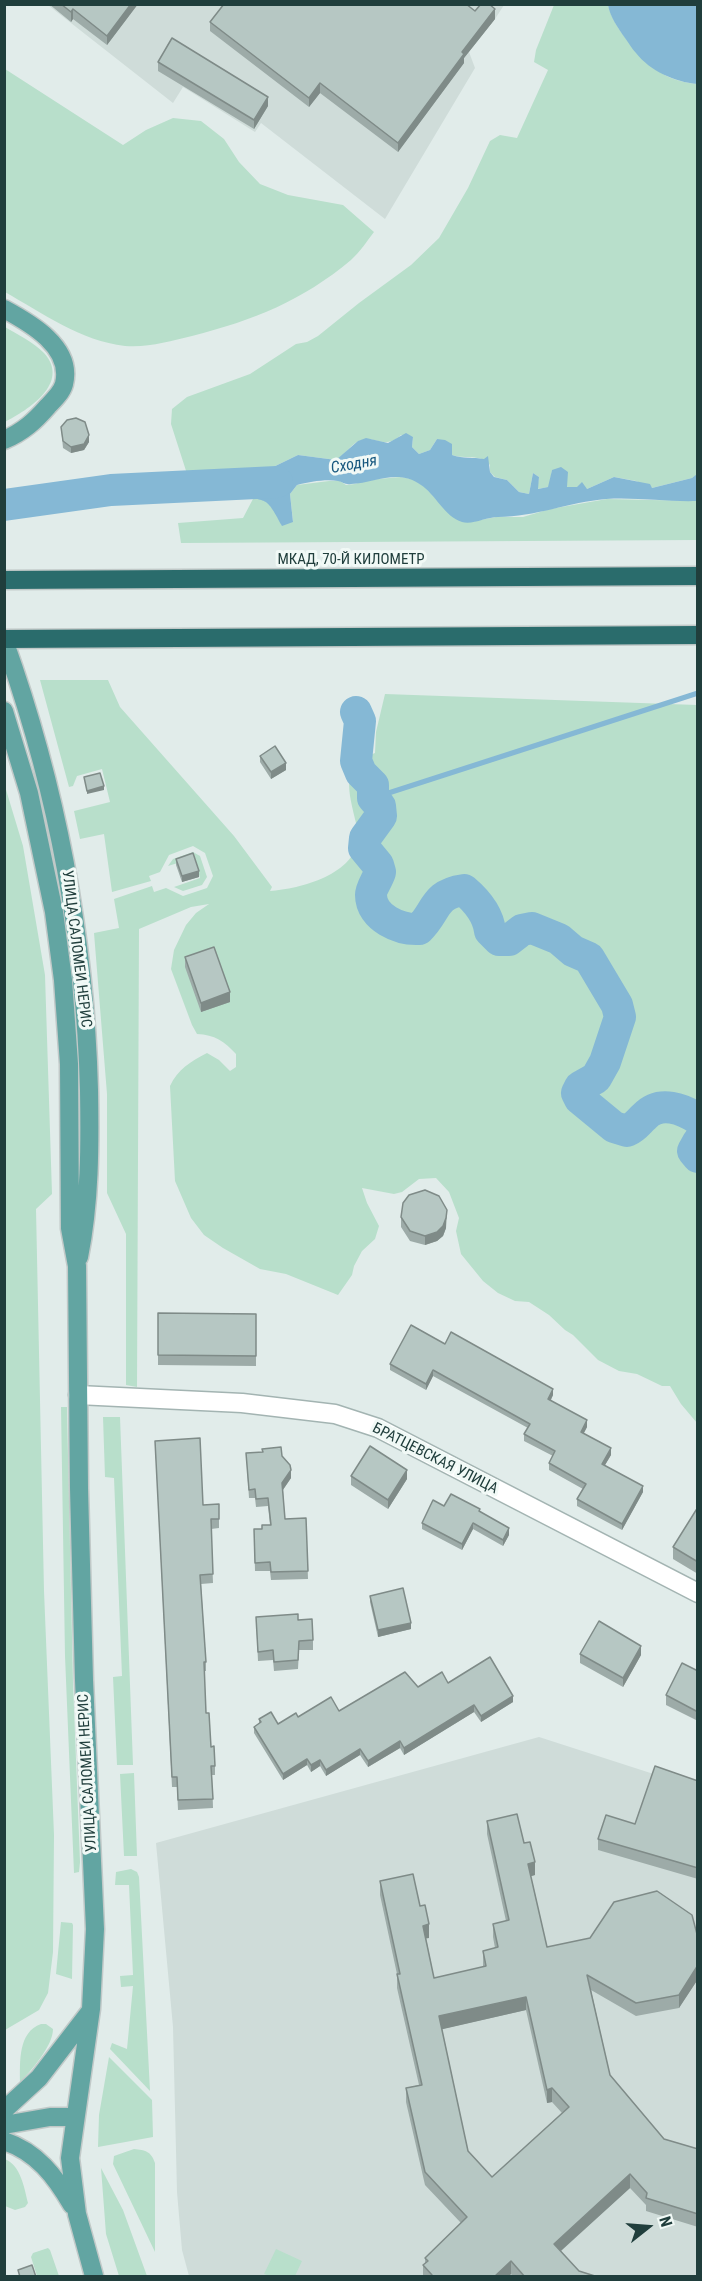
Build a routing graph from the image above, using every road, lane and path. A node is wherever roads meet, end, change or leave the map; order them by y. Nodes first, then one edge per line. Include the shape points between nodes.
1 (4, 309) edge
2 (4, 440) edge
3 (698, 576) edge
4 (4, 580) edge
5 (698, 635) edge
6 (4, 639) edge
7 (4, 711) edge
8 (77, 1266) junction
9 (78, 1395) junction
10 (698, 1593) edge
11 (91, 2009) junction
12 (4, 2110) edge
13 (75, 2117) junction
14 (4, 2125) edge
15 (4, 2140) edge
16 (77, 2214) junction
17 (94, 2277) edge

1 - 2 main road via 30,322 57,349 64,364 64,383 32,424
3 - 4 highway, МКАД, 70-Й КИЛОМЕТР
5 - 6 highway
6 - 8 main road, УЛИЦА САЛОМЕИ НЕРИС via 51,797 80,954 87,1032 88,1178 85,1227
7 - 8 main road, УЛИЦА САЛОМЕИ НЕРИС via 40,843 63,980 69,1064 70,1228
8 - 9 main road, УЛИЦА САЛОМЕИ НЕРИС
9 - 10 street, БРАТЦЕВСКАЯ УЛИЦА via 242,1403 335,1414 378,1428
9 - 11 main road, УЛИЦА САЛОМЕИ НЕРИС via 84,1680 95,1929
11 - 12 main road via 39,2078
11 - 13 main road, УЛИЦА САЛОМЕИ НЕРИС
13 - 14 main road
13 - 16 main road, УЛИЦА САЛОМЕИ НЕРИС via 70,2158
15 - 16 main road via 43,2164
16 - 17 main road, УЛИЦА САЛОМЕИ НЕРИС

